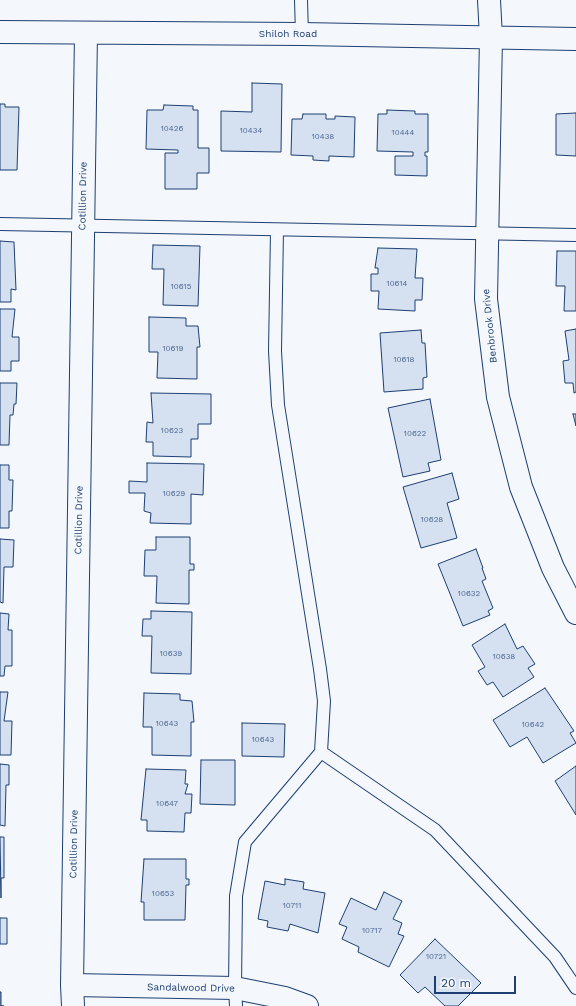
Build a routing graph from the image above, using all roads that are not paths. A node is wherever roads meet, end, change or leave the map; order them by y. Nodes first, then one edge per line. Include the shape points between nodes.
1 (301, 0) edge
2 (489, 0) edge
3 (0, 32) edge
4 (86, 33) junction
5 (302, 34) junction
6 (491, 37) junction
7 (576, 39) edge
8 (0, 224) edge
9 (83, 226) junction
10 (277, 230) junction
11 (486, 233) junction
12 (576, 234) edge
13 (576, 613) edge
14 (321, 752) junction
15 (576, 988) edge
16 (72, 996) edge
17 (235, 997) edge
18 (307, 1006) edge

1 - 5 lane
2 - 6 street, Benbrook Drive
3 - 4 street, Shiloh Road
4 - 5 street, Shiloh Road
4 - 9 street, Cotillion Drive
5 - 6 street, Shiloh Road
6 - 7 street, Shiloh Road
6 - 11 street, Benbrook Drive
8 - 9 lane
9 - 10 lane
9 - 16 street, Cotillion Drive
10 - 11 lane
10 - 14 lane via 274,351 278,405 324,701
11 - 12 lane
11 - 13 street, Benbrook Drive via 486,299 498,397 522,487 553,568
14 - 15 lane via 435,830 555,957
14 - 17 lane via 245,842 236,896
16 - 17 street, Sandalwood Drive
17 - 18 street, Sandalwood Drive via 285,998

